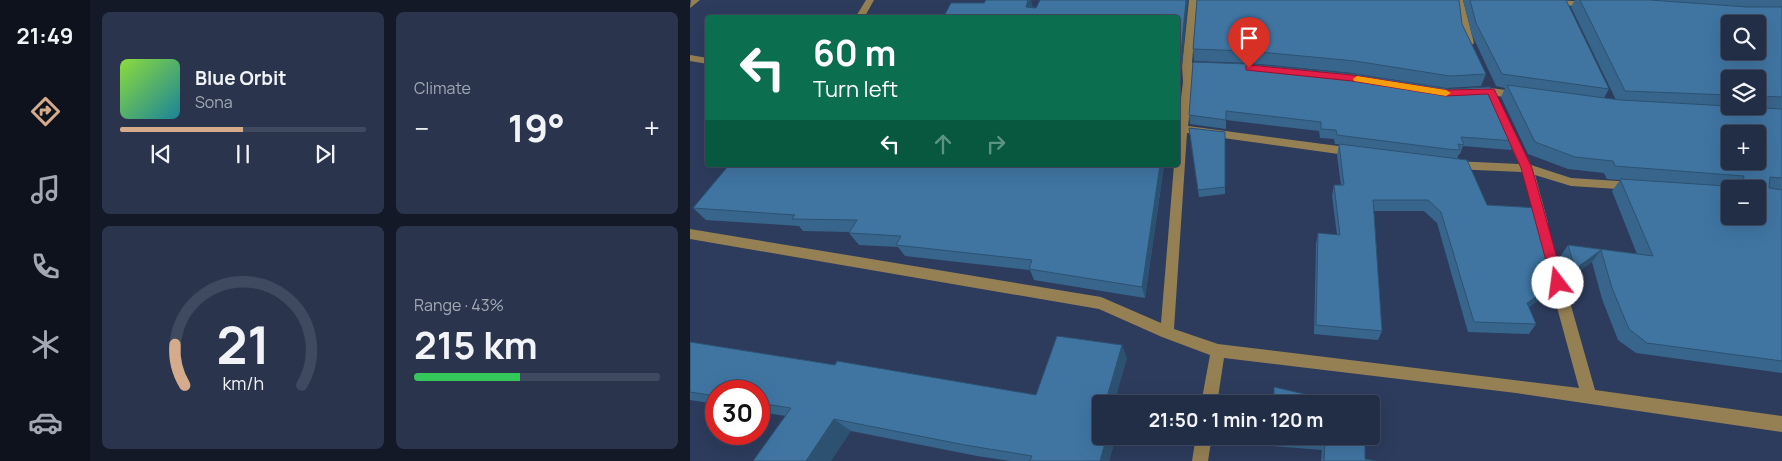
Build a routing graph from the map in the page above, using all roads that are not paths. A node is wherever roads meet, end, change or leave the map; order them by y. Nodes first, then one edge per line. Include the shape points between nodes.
1 (696, 0) edge
2 (870, 0) edge
3 (1193, 0) edge
4 (1459, 0) edge
5 (1530, 0) edge
6 (690, 5) edge
7 (1599, 5) edge
8 (861, 15) edge
9 (1473, 52) edge
10 (690, 58) edge
11 (705, 60) edge
12 (1187, 66) junction
13 (1222, 67) edge
14 (1484, 75) edge
15 (1491, 91) junction
16 (1464, 92) edge
17 (1528, 96) edge
18 (1180, 128) edge
19 (1361, 153) edge
20 (1443, 164) edge
21 (1178, 167) edge
22 (1527, 168) junction
23 (1641, 187) edge
24 (690, 234) edge
25 (1545, 238) edge
26 (1550, 255) edge
27 (1167, 333) junction
28 (1218, 351) junction
29 (1211, 395) edge
30 (1588, 397) junction
31 (1782, 424) edge
32 (1203, 445) edge
33 (1200, 461) edge

1 - 6 street
2 - 8 street
3 - 12 street
4 - 9 street via 1465,36
5 - 7 street via 1564,6
10 - 11 street
12 - 13 street
12 - 18 street via 1188,82
14 - 15 street
15 - 16 street
15 - 17 street
15 - 22 street
18 - 19 street
20 - 22 street
21 - 27 street
22 - 23 street via 1571,182
22 - 25 street
24 - 27 street via 1100,303
26 - 30 street
27 - 28 street
28 - 29 street
28 - 30 street
30 - 31 street
32 - 33 street

